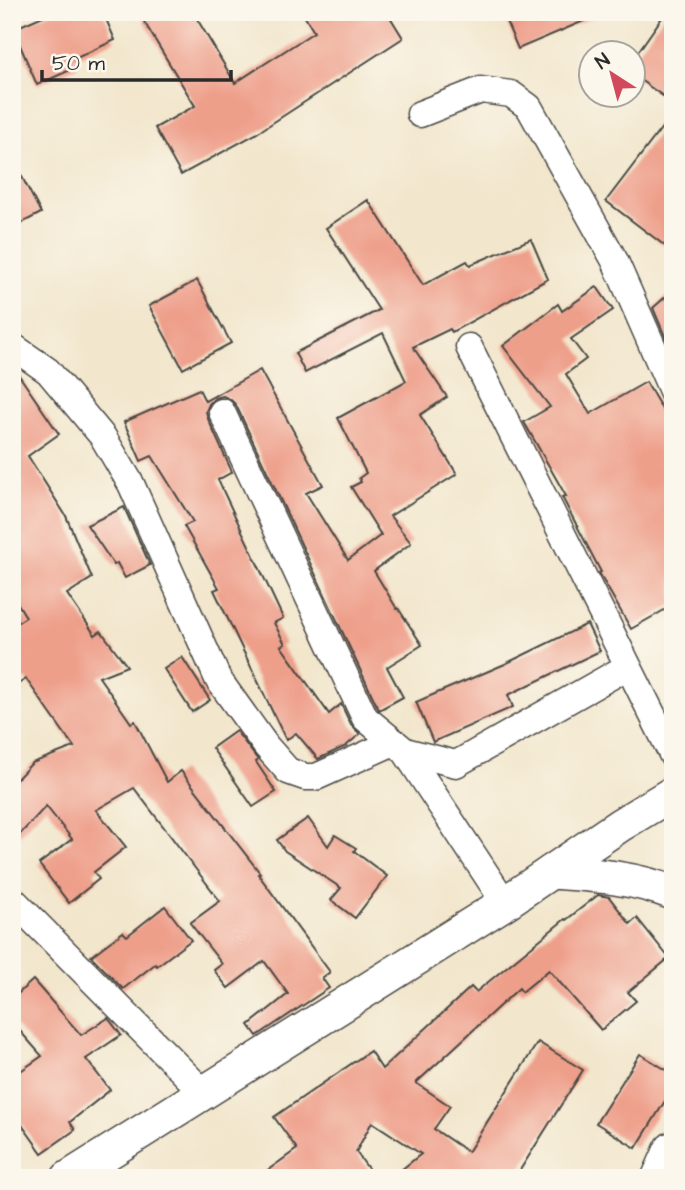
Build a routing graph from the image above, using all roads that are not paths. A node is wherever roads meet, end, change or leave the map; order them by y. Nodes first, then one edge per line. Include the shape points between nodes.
1 (420, 114) dead end
2 (12, 346) edge
3 (469, 347) dead end
4 (673, 393) edge
5 (222, 412) dead end
6 (627, 667) junction
7 (400, 747) junction
8 (673, 755) edge
9 (673, 793) edge
10 (551, 872) junction
11 (673, 893) edge
12 (12, 899) edge
13 (505, 903) junction
14 (203, 1092) junction
15 (673, 1151) edge
16 (68, 1178) edge
17 (661, 1178) edge

1 - 4 street via 481,90 511,94 529,107 615,261
2 - 7 street via 65,388 103,437 131,484 218,679 288,771 316,777
3 - 6 street
5 - 7 street via 365,718
6 - 7 street via 456,764
6 - 8 street
7 - 13 street
9 - 10 main road
10 - 11 main road via 619,877
10 - 13 main road
12 - 14 street
13 - 14 main road
14 - 16 main road
15 - 17 highway

